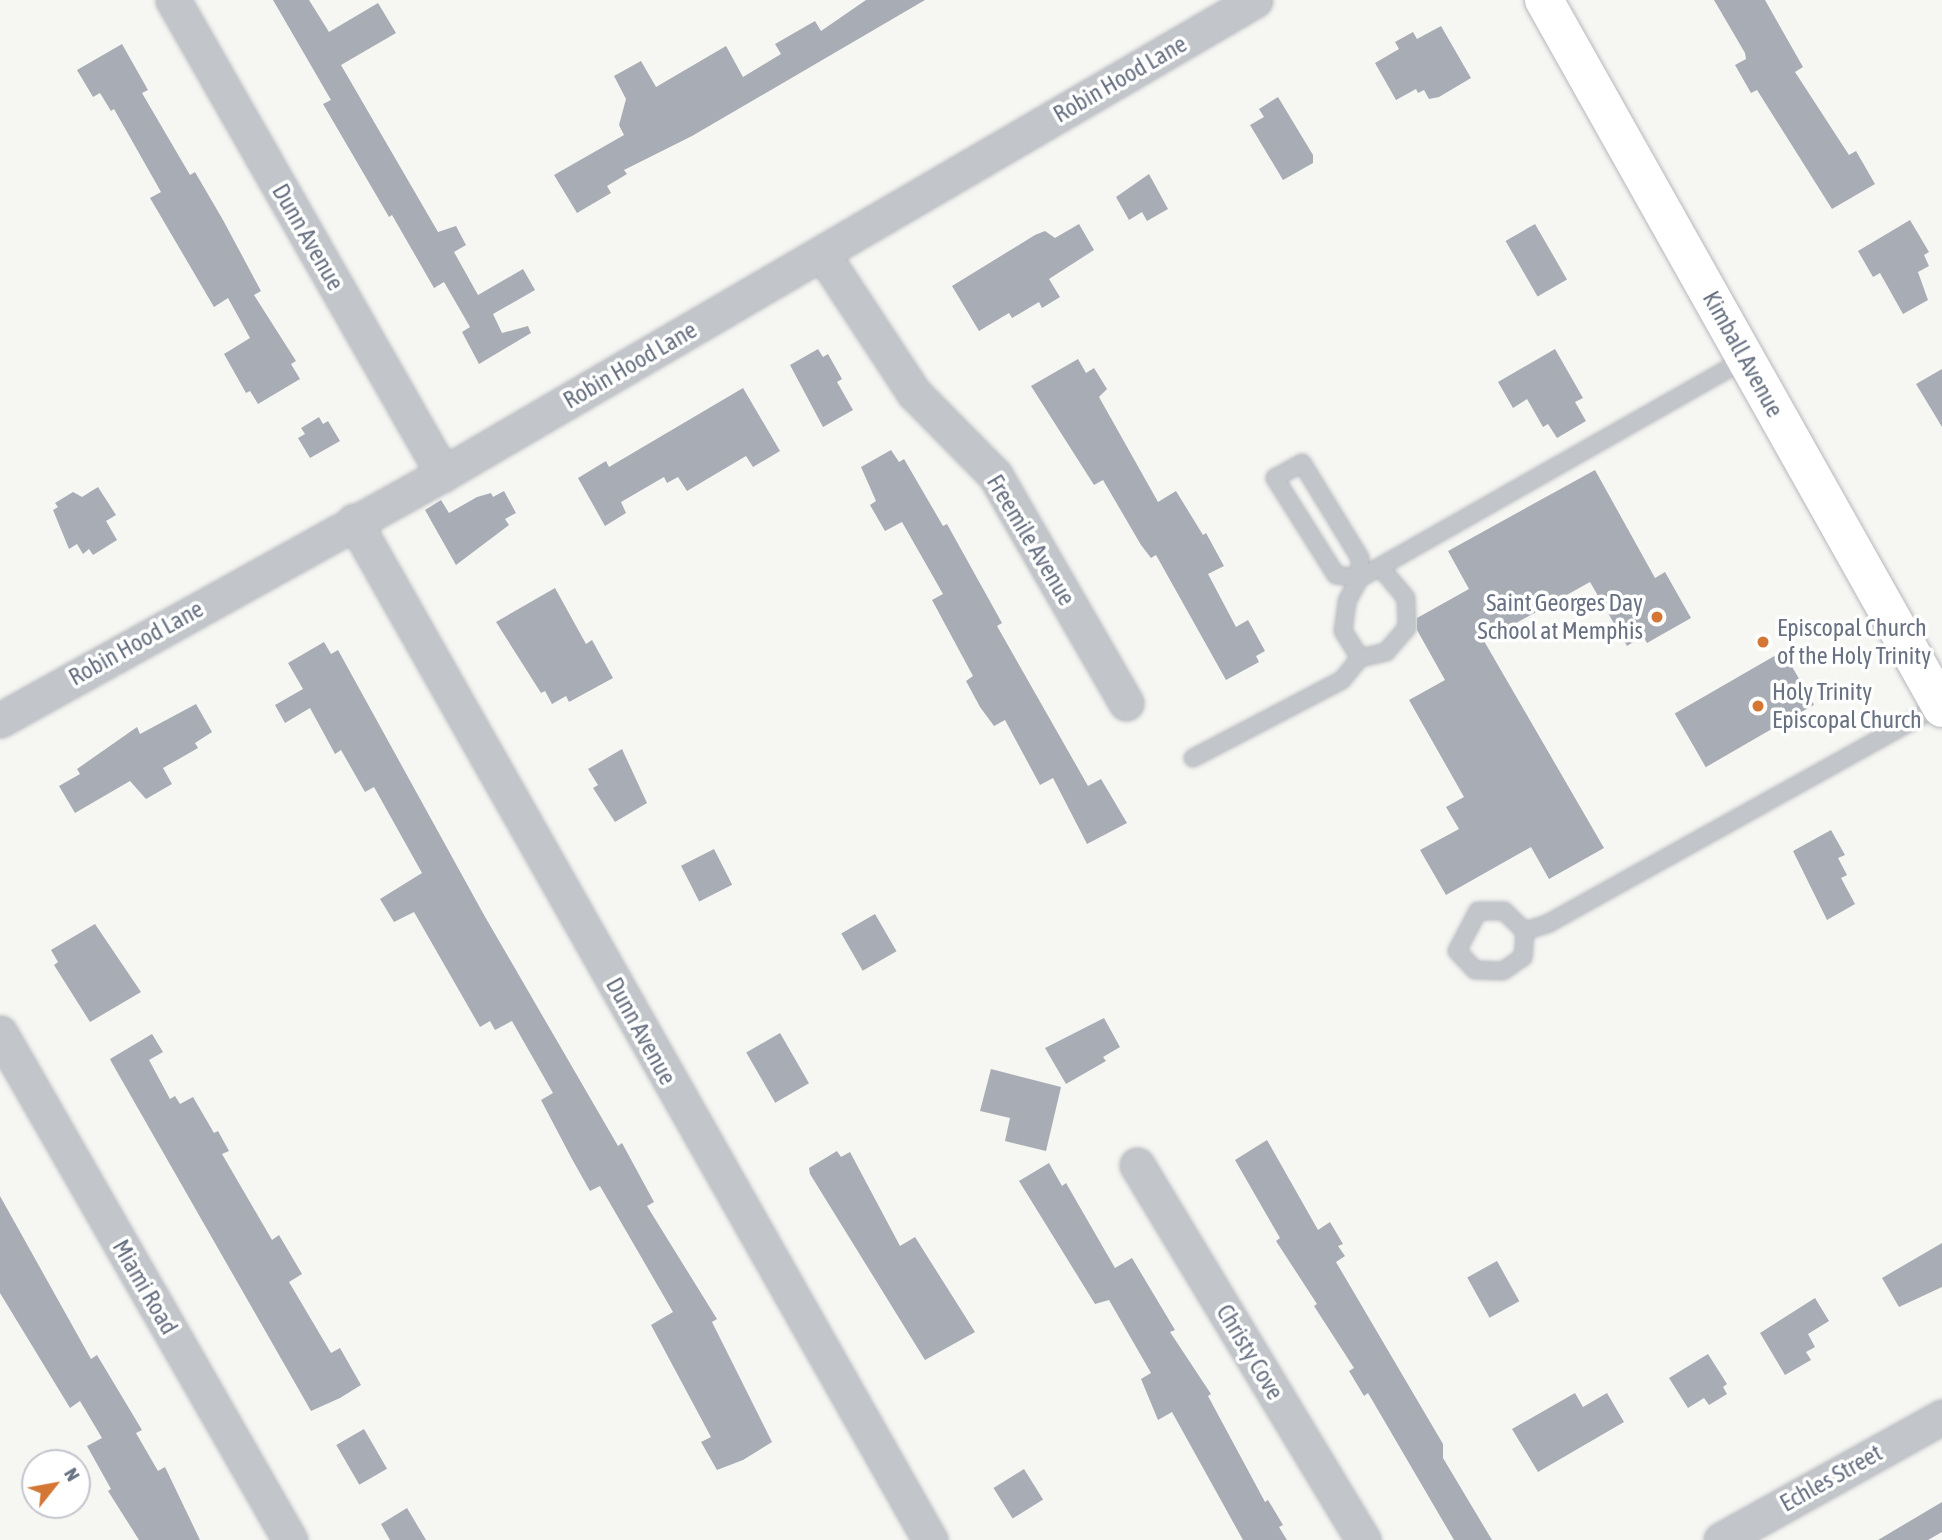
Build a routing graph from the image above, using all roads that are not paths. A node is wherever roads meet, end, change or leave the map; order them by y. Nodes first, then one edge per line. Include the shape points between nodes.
1 (173, 0) edge
2 (1255, 0) edge
3 (1544, 0) edge
4 (822, 253) junction
5 (1746, 359) junction
6 (443, 474) junction
7 (354, 521) junction
8 (1380, 567) junction
9 (1360, 578) junction
10 (1360, 658) junction
11 (1126, 703) dead end
12 (1941, 707) edge
13 (0, 720) edge
14 (1193, 758) dead end
15 (1525, 931) junction
16 (0, 1033) edge
17 (1137, 1165) dead end
18 (1942, 1417) edge
19 (290, 1540) edge
20 (930, 1540) edge
21 (1363, 1540) edge
22 (1721, 1540) edge

1 - 6 street, Dunn Avenue
2 - 4 street, Robin Hood Lane
3 - 5 main road, Kimball Avenue
4 - 6 street, Robin Hood Lane
4 - 11 street, Freemile Avenue via 914,393 995,475
5 - 8 lane
5 - 12 main road, Kimball Avenue
6 - 7 street, Robin Hood Lane
7 - 13 street, Robin Hood Lane
7 - 20 street, Dunn Avenue
8 - 9 lane
8 - 10 lane via 1406,598 1407,628 1386,652
9 - 9 lane via 1360,558 1302,463 1275,478 1336,575
9 - 10 lane via 1347,601 1343,631
10 - 14 lane via 1342,680
12 - 15 lane via 1549,923
15 - 15 lane via 1504,911 1478,911 1457,951 1475,970 1503,971 1523,957
16 - 19 street, Miami Road
17 - 21 street, Christy Cove
18 - 22 street, Echles Street

